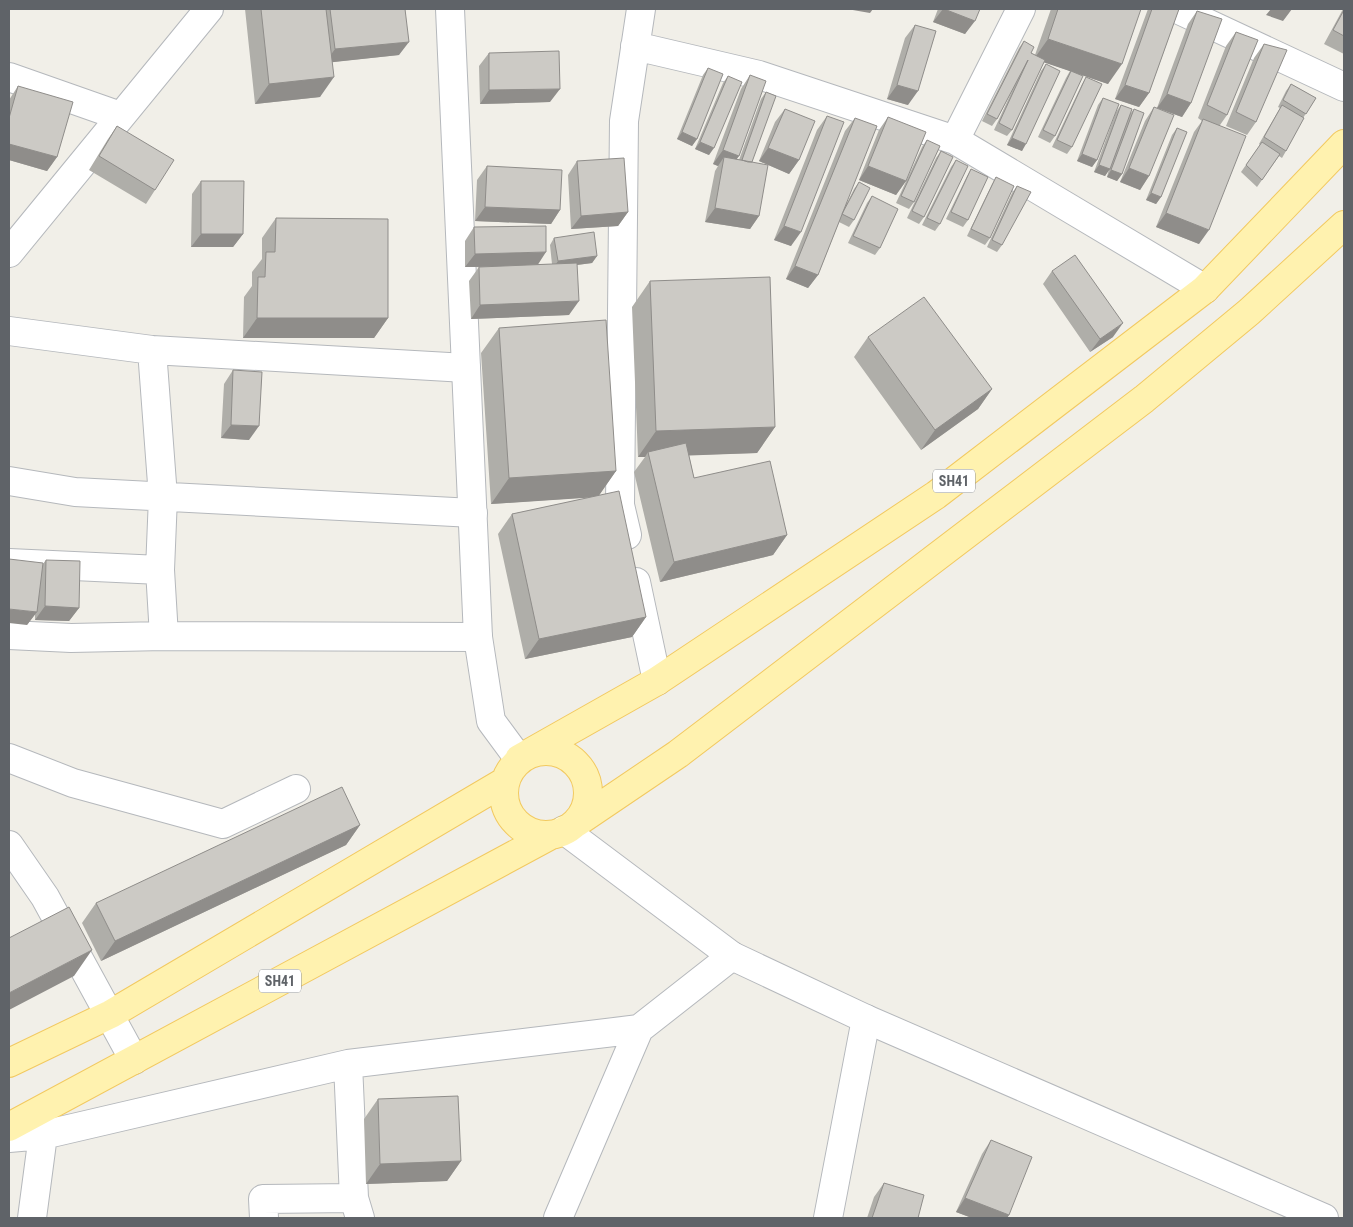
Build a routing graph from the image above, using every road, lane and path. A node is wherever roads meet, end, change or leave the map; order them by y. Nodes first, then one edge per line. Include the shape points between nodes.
1 (209, 9) edge
2 (450, 9) edge
3 (641, 9) edge
4 (1021, 9) edge
5 (1177, 9) edge
6 (635, 46) junction
7 (9, 76) edge
8 (1344, 87) edge
9 (120, 116) junction
10 (954, 140) junction
11 (1344, 144) edge
12 (1344, 225) edge
13 (9, 252) edge
14 (1205, 289) junction
15 (9, 331) edge
16 (152, 350) junction
17 (466, 368) junction
18 (9, 481) edge
19 (163, 497) junction
20 (473, 513) junction
21 (9, 563) edge
22 (160, 570) junction
23 (9, 635) edge
24 (164, 636) junction
25 (478, 637) junction
26 (657, 681) junction
27 (9, 758) edge
28 (519, 759) junction
29 (504, 782) junction
30 (296, 789) dead end
31 (564, 830) junction
32 (9, 845) edge
33 (732, 956) junction
34 (111, 1014) junction
35 (866, 1019) junction
36 (639, 1029) junction
37 (134, 1060) junction
38 (9, 1063) edge
39 (348, 1064) junction
40 (9, 1127) edge
41 (43, 1135) junction
42 (9, 1138) edge
43 (357, 1208) edge
44 (32, 1218) edge
45 (264, 1218) edge
46 (558, 1218) edge
47 (828, 1218) edge
48 (1324, 1218) edge

1 - 9 street
2 - 17 street
3 - 6 street
4 - 10 street
5 - 8 street
6 - 10 street via 759,75
6 - 26 street via 624,121 620,505
7 - 9 street
9 - 13 street
10 - 14 street
11 - 14 main road, SH41
12 - 31 main road, SH41 via 1249,312 1144,399 678,754
14 - 26 main road, SH41 via 936,495
15 - 16 street
16 - 17 street
16 - 19 street
17 - 20 street
18 - 19 street via 75,492
19 - 20 street
19 - 22 street
20 - 25 street
21 - 22 street
22 - 24 street
23 - 24 street via 71,638
24 - 25 street
25 - 28 street via 491,721
26 - 28 main road, SH41
27 - 30 street via 73,783 223,824
28 - 29 main road, SH41
28 - 31 main road via 532,752 546,750 560,753 577,765 588,783 588,798 584,811
29 - 31 main road via 504,803 513,821 530,832
29 - 34 main road, SH41
31 - 33 street
31 - 37 main road, SH41
32 - 34 street via 45,897
33 - 35 street
33 - 36 street
34 - 37 street
34 - 38 main road, SH41
35 - 47 street
35 - 48 street
36 - 39 street
36 - 46 street
37 - 40 main road, SH41
39 - 41 street
39 - 43 street
41 - 42 street
41 - 44 street
43 - 45 street via 264,1199

